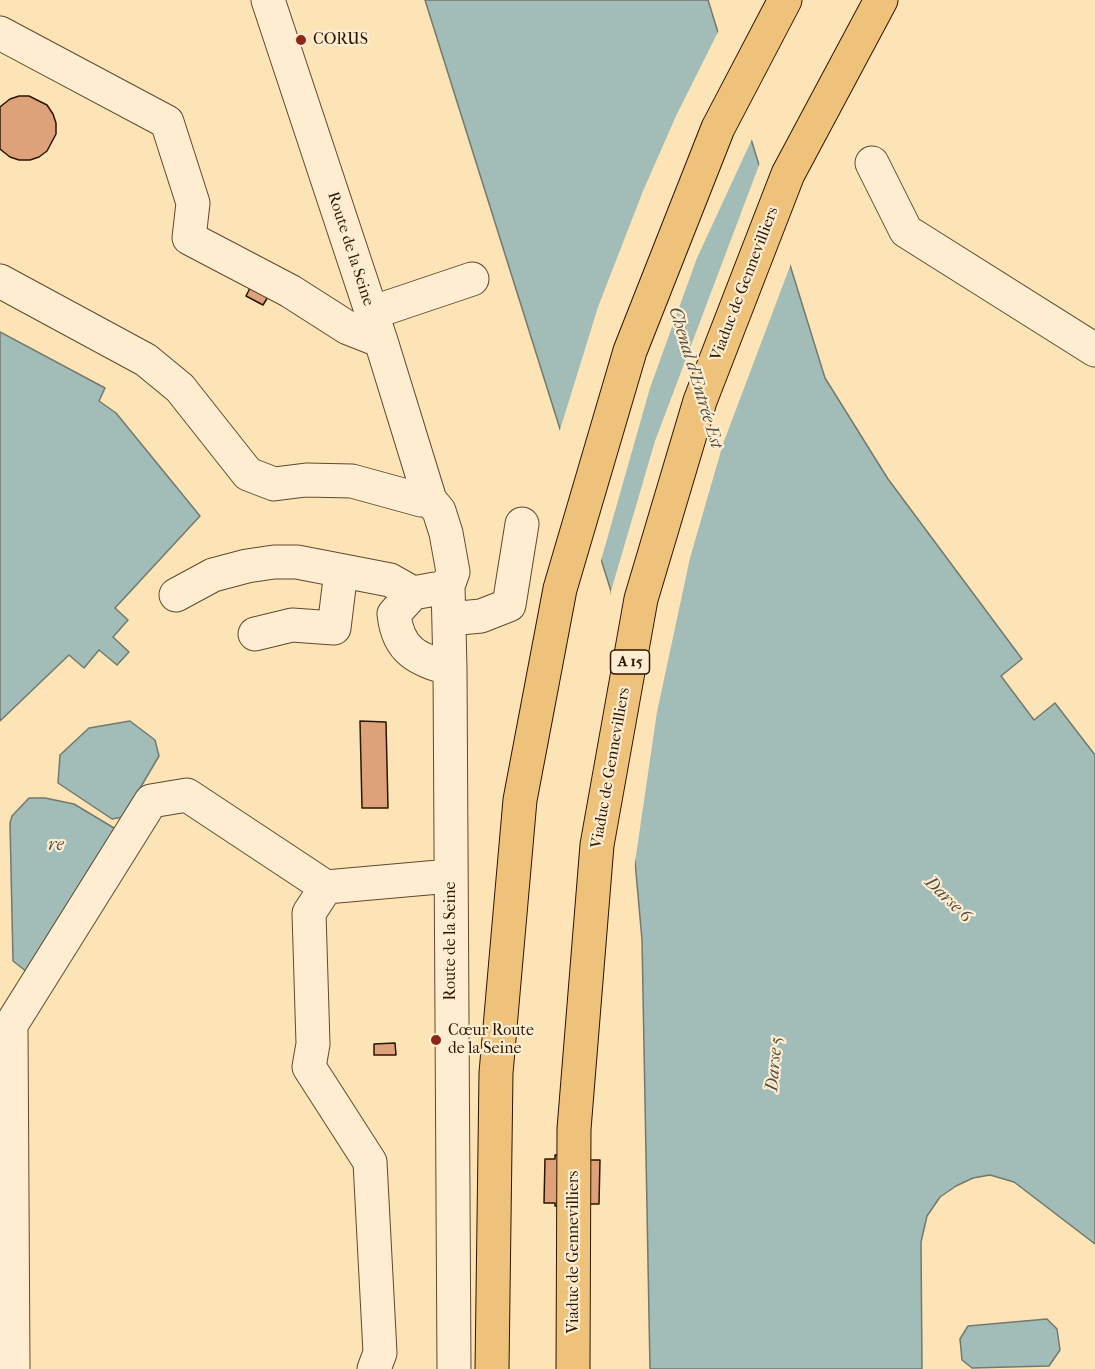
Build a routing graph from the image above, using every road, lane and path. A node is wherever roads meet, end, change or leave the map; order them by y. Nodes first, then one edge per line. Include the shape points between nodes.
1 (268, 0) edge
2 (785, 0) edge
3 (881, 0) edge
4 (0, 33) edge
5 (872, 163) dead end
6 (472, 279) dead end
7 (0, 281) edge
8 (376, 327) junction
9 (1095, 350) edge
10 (425, 500) junction
11 (522, 524) dead end
12 (341, 571) junction
13 (448, 586) junction
14 (413, 592) junction
15 (176, 595) dead end
16 (449, 619) junction
17 (255, 634) dead end
18 (450, 669) junction
19 (450, 876) junction
20 (326, 886) junction
21 (313, 1044) junction
22 (14, 1369) edge
23 (374, 1369) edge
24 (396, 1369) edge
25 (454, 1369) edge
26 (492, 1369) edge
27 (573, 1369) edge

1 - 8 street, Route de la Seine
2 - 26 highway via 718,128 630,351 560,589 520,800 495,1073
3 - 27 highway, Viaduc de Gennevilliers / A 15 via 788,174 700,401 641,599 597,845 574,1129
4 - 8 street via 167,122 193,203 189,238 290,291 348,328
5 - 9 street via 906,231
6 - 8 street
7 - 10 street via 146,360 180,388 248,474 274,484 352,481
8 - 10 street, Route de la Seine
10 - 13 street, Route de la Seine via 436,572
11 - 16 street via 509,605 481,616
12 - 14 street via 390,580
12 - 15 street via 287,562 247,566 213,575
12 - 17 street via 334,628 292,625
13 - 14 street
13 - 16 street, Route de la Seine
14 - 18 street via 394,614 396,631 404,646 424,661
16 - 18 street, Route de la Seine
18 - 19 street, Route de la Seine
19 - 20 street
19 - 25 street, Route de la Seine
20 - 21 street via 309,913
20 - 22 street via 187,795 151,801 11,1025
21 - 23 street via 309,1067 370,1162 380,1353
21 - 24 street via 391,1167

